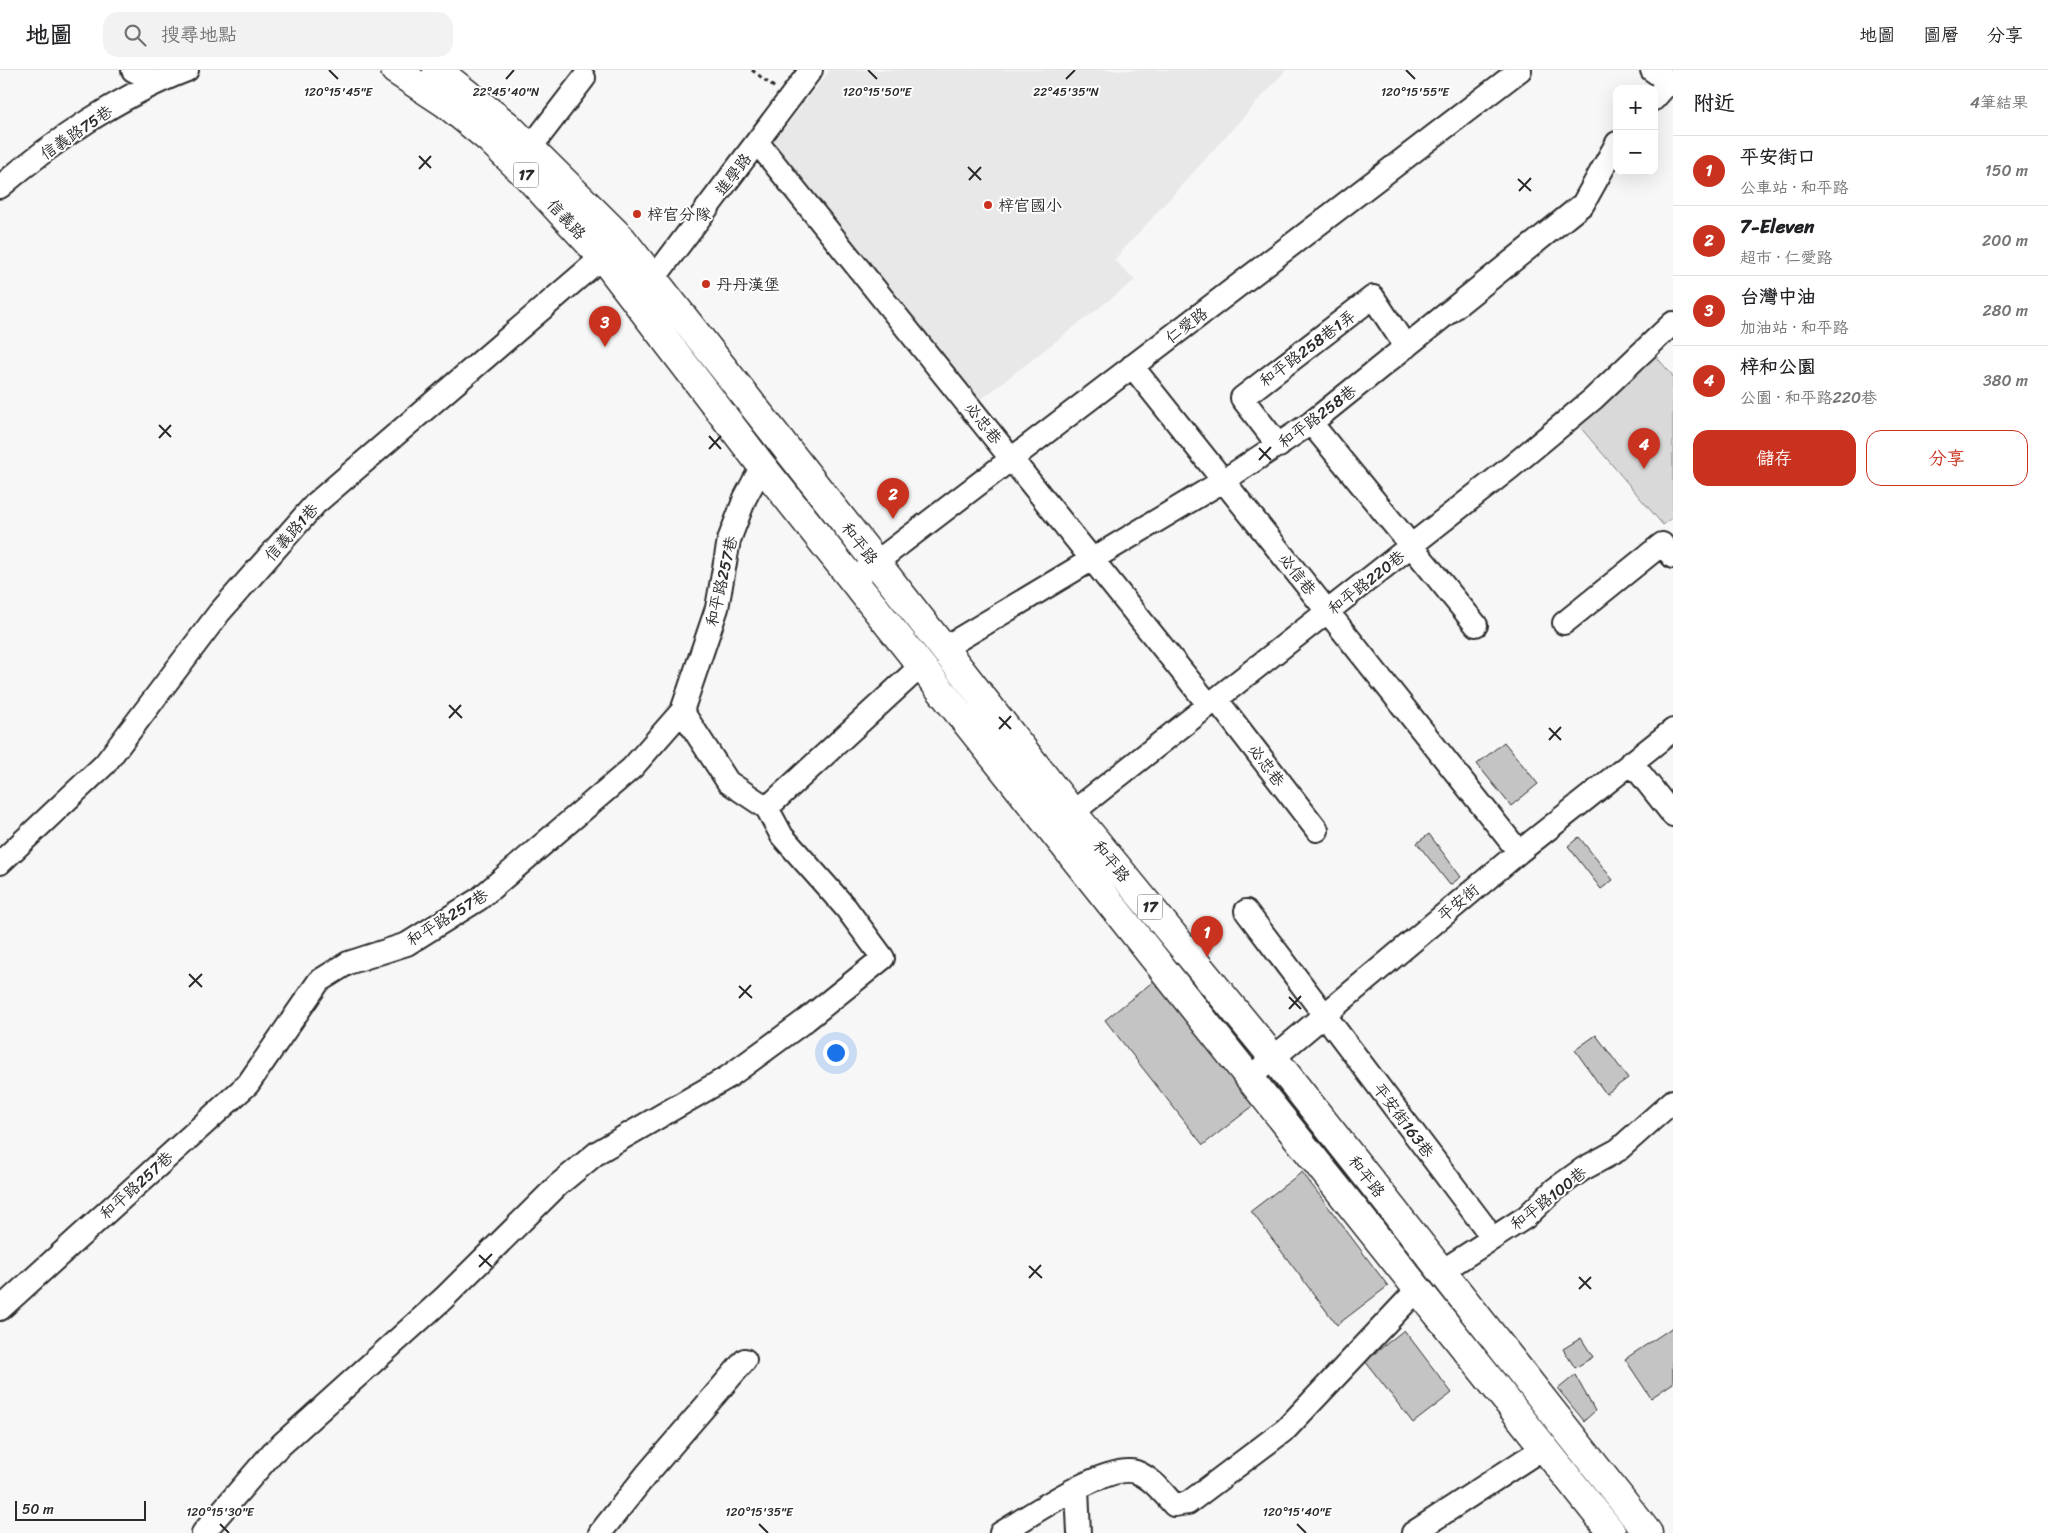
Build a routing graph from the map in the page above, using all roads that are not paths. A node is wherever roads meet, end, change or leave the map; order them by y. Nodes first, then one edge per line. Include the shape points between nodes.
1 (133, 70) edge
2 (186, 70) edge
3 (395, 70) edge
4 (437, 70) edge
5 (811, 70) edge
6 (1520, 70) edge
7 (584, 78) dead end
8 (156, 82) junction
9 (757, 142) junction
10 (530, 147) junction
11 (1613, 150) edge
12 (0, 188) edge
13 (622, 240) junction
14 (603, 258) junction
15 (654, 280) junction
16 (636, 302) junction
17 (1673, 323) edge
18 (1406, 348) junction
19 (1132, 366) junction
20 (1311, 423) junction
21 (1278, 446) junction
22 (1013, 458) junction
23 (762, 466) junction
24 (1224, 481) junction
25 (1413, 545) junction
26 (1668, 550) edge
27 (1092, 560) junction
28 (876, 563) junction
29 (853, 580) junction
30 (1328, 612) junction
31 (1564, 623) dead end
32 (1476, 625) dead end
33 (944, 648) junction
34 (921, 666) junction
35 (1213, 702) junction
36 (682, 711) junction
37 (1673, 730) edge
38 (1631, 762) junction
39 (767, 808) junction
40 (1073, 813) junction
41 (1673, 815) edge
42 (1050, 829) junction
43 (1317, 830) dead end
44 (1519, 852) junction
45 (0, 864) edge
46 (1246, 911) dead end
47 (1324, 1014) junction
48 (1272, 1056) junction
49 (1248, 1079) junction
50 (1673, 1102) edge
51 (1484, 1226) dead end
52 (1442, 1271) junction
53 (1418, 1289) junction
54 (0, 1309) edge
55 (745, 1360) dead end
56 (1543, 1448) junction
57 (1077, 1489) junction
58 (1624, 1502) junction
59 (1606, 1526) edge
60 (203, 1533) edge
61 (600, 1533) edge
62 (1001, 1533) edge
63 (1079, 1533) edge
64 (1413, 1533) edge
65 (1648, 1533) edge

1 - 8 street
2 - 8 street, 信義路75巷
3 - 14 main road, 信義路 / 17 via 445,103 488,139
4 - 10 main road, 信義路 / 17
5 - 9 street, 進學路
6 - 19 street, 仁愛路
7 - 10 street
8 - 12 street, 信義路75巷 via 78,128
9 - 15 street, 進學路
9 - 22 street, 必忠巷
10 - 13 main road, 信義路 / 17
11 - 18 street, 和平路258巷 via 1583,204
13 - 14 street, 信義路1巷
13 - 15 main road, 信義路 / 17
14 - 16 main road, 信義路 / 17
14 - 45 street, 信義路1巷 via 315,504 219,613 105,764
15 - 16 street, 進學路
15 - 28 main road, 和平路 / 17
16 - 23 main road, 和平路 / 17
17 - 25 street, 和平路220巷 via 1592,400
18 - 20 street, 和平路258巷
18 - 21 street, 和平路258巷1弄 via 1373,298 1242,398
19 - 22 street, 仁愛路
19 - 24 street, 必信巷
20 - 21 street, 和平路258巷
20 - 25 street
21 - 24 street, 和平路258巷
22 - 27 street, 必忠巷
22 - 28 street, 仁愛路
23 - 29 main road, 和平路 / 17
23 - 36 street, 和平路257巷 via 729,540 717,608
24 - 27 street, 和平路258巷
24 - 30 street, 必信巷
25 - 30 street, 和平路220巷
25 - 32 street
26 - 31 street
27 - 33 street, 和平路258巷
27 - 35 street, 必忠巷
28 - 29 street, 仁愛路
28 - 33 main road, 和平路 / 17
29 - 34 main road, 和平路 / 17
30 - 35 street, 和平路220巷
30 - 44 street, 必信巷
33 - 40 main road, 和平路 / 17
34 - 39 street
34 - 42 main road, 和平路 / 17
35 - 40 street, 和平路220巷
35 - 43 street, 必忠巷
36 - 39 street via 728,782
36 - 54 street, 和平路257巷 via 632,768 479,899 407,944 348,963 319,981 248,1084
37 - 38 street, 平安街
38 - 41 street
38 - 44 street, 平安街
39 - 60 street via 782,836 846,908 883,958 728,1077 598,1152 558,1185 444,1298 272,1453
40 - 42 street, 和平路220巷
40 - 48 main road, 和平路 / 17
42 - 49 main road, 和平路 / 17
44 - 47 street, 平安街
46 - 47 street, 平安街163巷
47 - 48 street, 平安街
47 - 51 street, 平安街163巷
48 - 49 street, 平安街
48 - 52 main road, 和平路 / 17
49 - 53 main road, 和平路 / 17
50 - 52 street, 和平路100巷 via 1618,1150 1583,1169 1555,1189 1526,1217
52 - 58 main road, 和平路 / 17
53 - 56 main road, 和平路 / 17
53 - 57 street via 1286,1429 1188,1502 1174,1505 1150,1480 1135,1472 1108,1473
55 - 61 street
56 - 59 main road, 和平路 / 17
56 - 64 street
57 - 62 street
57 - 63 street
58 - 59 main road
58 - 65 main road, 和平路 / 17

